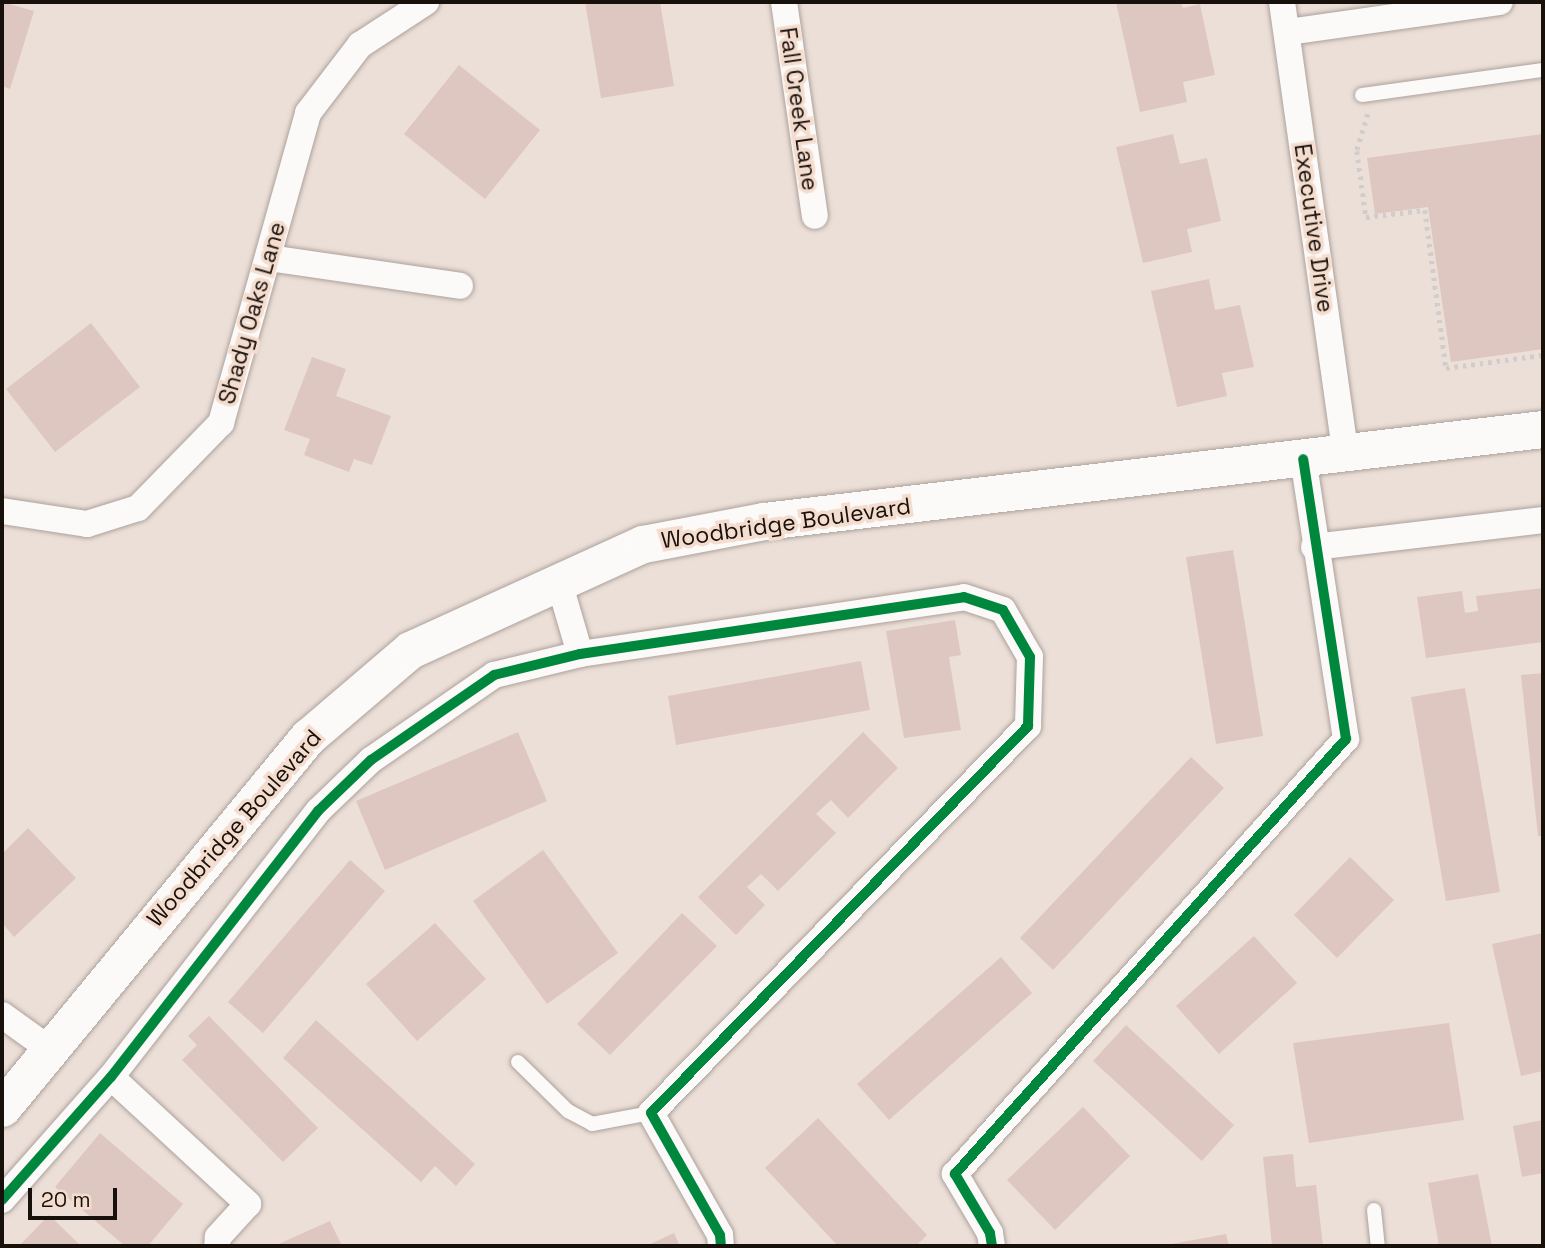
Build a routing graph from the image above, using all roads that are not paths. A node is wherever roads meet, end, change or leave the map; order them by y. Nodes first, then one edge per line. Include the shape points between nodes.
1 (426, 2) edge
2 (784, 2) edge
3 (1282, 2) edge
4 (1500, 2) edge
5 (1288, 32) junction
6 (1543, 70) edge
7 (1362, 95) road end
8 (815, 216) dead end
9 (269, 258) junction
10 (460, 286) dead end
11 (1543, 429) edge
12 (1345, 453) junction
13 (1303, 459) junction
14 (2, 511) edge
15 (1543, 520) edge
16 (1314, 547) junction
17 (559, 582) junction
18 (580, 654) junction
19 (2, 1015) edge
20 (48, 1048) junction
21 (518, 1062) dead end
22 (111, 1077) junction
23 (2, 1108) edge
24 (651, 1112) junction
25 (2, 1200) edge
26 (1374, 1210) dead end
27 (217, 1246) edge
28 (721, 1246) edge
29 (992, 1246) edge
30 (1378, 1246) edge

1 - 9 street, Shady Oaks Lane via 360,45 308,113
2 - 8 street, Fall Creek Lane
3 - 5 street, Executive Drive
4 - 5 street
5 - 12 street, Executive Drive
6 - 7 lane
9 - 10 street
9 - 14 street, Shady Oaks Lane via 221,423 138,508 87,524
11 - 12 street, Woodbridge Boulevard
12 - 13 street, Woodbridge Boulevard
13 - 16 street
13 - 17 street, Woodbridge Boulevard via 764,521 643,544
15 - 16 street
16 - 29 street via 1346,739 955,1174 990,1233
17 - 18 street
17 - 20 street, Woodbridge Boulevard via 410,650 308,737
18 - 22 street via 494,675 372,760 317,811
18 - 24 street via 964,597 1003,610 1030,657 1028,726
19 - 20 street
20 - 23 street, Woodbridge Boulevard
21 - 24 lane via 568,1111 592,1124
22 - 25 street
22 - 27 street via 248,1204 218,1237
24 - 28 street via 720,1235
26 - 30 lane

